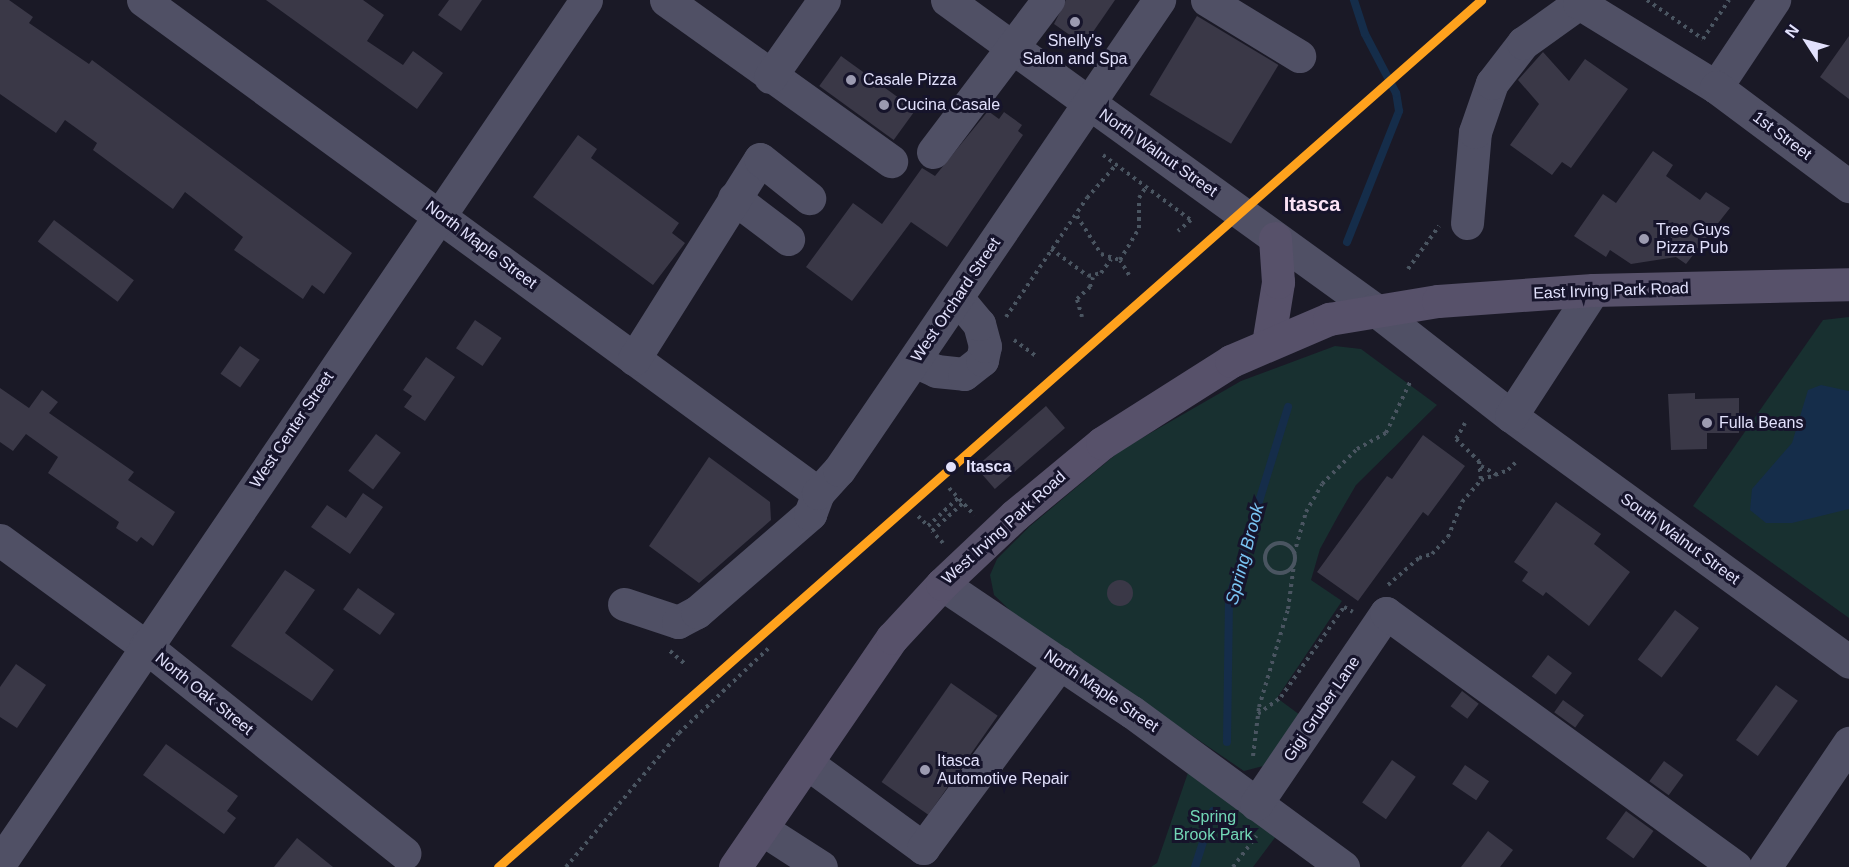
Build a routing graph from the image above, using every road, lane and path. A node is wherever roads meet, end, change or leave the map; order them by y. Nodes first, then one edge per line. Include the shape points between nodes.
1 (143, 0) edge
2 (586, 0) edge
3 (666, 0) edge
4 (824, 0) edge
5 (947, 0) edge
6 (1048, 0) edge
7 (1159, 0) edge
8 (1207, 0) edge
9 (1647, 0) edge
10 (1729, 0) edge
11 (1774, 0) edge
12 (1012, 48) junction
13 (1299, 56) dead end
14 (770, 77) junction
15 (1716, 87) junction
16 (1090, 105) junction
17 (933, 152) dead end
18 (1103, 155) dead end
19 (891, 161) dead end
20 (1116, 165) junction
21 (1849, 186) edge
22 (1146, 187) junction
23 (734, 198) junction
24 (809, 198) dead end
25 (439, 214) junction
26 (1077, 216) junction
27 (1455, 223) joint
28 (1178, 231) dead end
29 (1275, 238) junction
30 (788, 239) dead end
31 (1051, 249) junction
32 (1111, 259) junction
33 (1120, 260) junction
34 (1408, 269) dead end
35 (1129, 275) dead end
36 (1093, 277) junction
37 (1849, 284) edge
38 (1593, 290) junction
39 (957, 298) junction
40 (1374, 309) junction
41 (1082, 317) dead end
42 (1007, 326) dead end
43 (1009, 333) dead end
44 (1268, 344) junction
45 (1037, 357) dead end
46 (634, 359) junction
47 (914, 361) junction
48 (1411, 380) dead end
49 (1511, 416) junction
50 (1465, 423) dead end
51 (1517, 461) dead end
52 (1481, 466) junction
53 (1497, 475) junction
54 (1481, 480) junction
55 (949, 488) dead end
56 (818, 493) junction
57 (958, 498) junction
58 (963, 503) junction
59 (974, 515) dead end
60 (918, 516) dead end
61 (0, 540) edge
62 (943, 543) dead end
63 (1294, 554) junction
64 (1294, 564) junction
65 (942, 584) junction
66 (624, 604) dead end
67 (1377, 607) junction
68 (145, 646) junction
69 (769, 648) dead end
70 (1849, 662) edge
71 (1060, 663) junction
72 (1258, 714) junction
73 (1849, 743) edge
74 (1254, 762) dead end
75 (807, 763) junction
76 (1257, 819) junction
77 (762, 829) junction
78 (404, 853) dead end
79 (0, 863) edge
80 (566, 867) edge
81 (735, 867) edge
82 (821, 867) edge
83 (1233, 867) edge
84 (1343, 867) edge
85 (1735, 867) edge
86 (1765, 867) edge

1 - 25 street, North Maple Street
2 - 25 street, West Center Street
3 - 14 street
4 - 14 street
5 - 12 street, North Walnut Street
6 - 12 street
7 - 16 street, West Orchard Street
8 - 13 street
9 - 10 path via 1703,39
11 - 15 street
12 - 16 street, North Walnut Street
12 - 17 street
14 - 19 street
15 - 21 street, 1st Street
15 - 27 street, 1st Street via 1579,3 1523,43 1492,83 1475,132
16 - 29 street, North Walnut Street
16 - 39 street, West Orchard Street
18 - 20 path
20 - 22 path
20 - 26 path
22 - 28 path via 1191,220
22 - 33 path via 1139,198 1139,228
23 - 24 street via 760,159
23 - 30 street
23 - 46 street
25 - 46 street, North Maple Street
25 - 68 street, West Center Street
26 - 31 path
26 - 32 path via 1101,254
27 - 34 path
29 - 40 street, North Walnut Street
29 - 44 main road via 1278,282
31 - 36 path via 1082,274
31 - 42 path via 1005,318
32 - 33 path
32 - 36 path
33 - 35 path
36 - 41 path via 1090,287 1077,299
37 - 38 main road, East Irving Park Road
38 - 40 main road, East Irving Park Road
38 - 49 street
39 - 47 street, West Orchard Street
39 - 47 street via 979,324 985,346 982,360 964,374 936,371
40 - 44 main road, West Irving Park Road via 1329,319
40 - 49 street, North Walnut Street
43 - 45 path
44 - 65 main road, West Irving Park Road via 1231,361 1102,443 1015,514
46 - 56 street, North Maple Street
47 - 56 street, West Orchard Street via 839,470
48 - 63 path via 1386,433 1357,449 1322,484 1306,512
49 - 70 street, South Walnut Street
50 - 52 path via 1456,439
51 - 53 path
52 - 53 path
52 - 54 path
53 - 54 path
54 - 67 path via 1462,502 1448,537 1432,554 1419,558
55 - 57 path
56 - 66 street, West Orchard Street via 810,514 697,612 678,622
57 - 58 path
57 - 60 path via 928,526
58 - 59 path
58 - 62 path via 932,531
61 - 68 street, North Oak Street
63 - 64 path
63 - 64 path via 1288,545 1278,543 1268,548 1264,558 1267,567 1279,574
64 - 72 path via 1288,609
65 - 71 street, North Maple Street
65 - 75 main road, West Irving Park Road via 892,638
67 - 72 path via 1344,607 1281,697
67 - 76 street, Gigi Gruber Lane
67 - 85 street
68 - 78 street, North Oak Street
68 - 79 street, West Center Street
69 - 80 path via 679,733
71 - 75 street via 923,848
71 - 76 street, North Maple Street
72 - 74 path
73 - 86 street
75 - 77 main road, West Irving Park Road
76 - 83 path
76 - 84 street, North Maple Street
77 - 81 main road, West Irving Park Road
77 - 82 street

